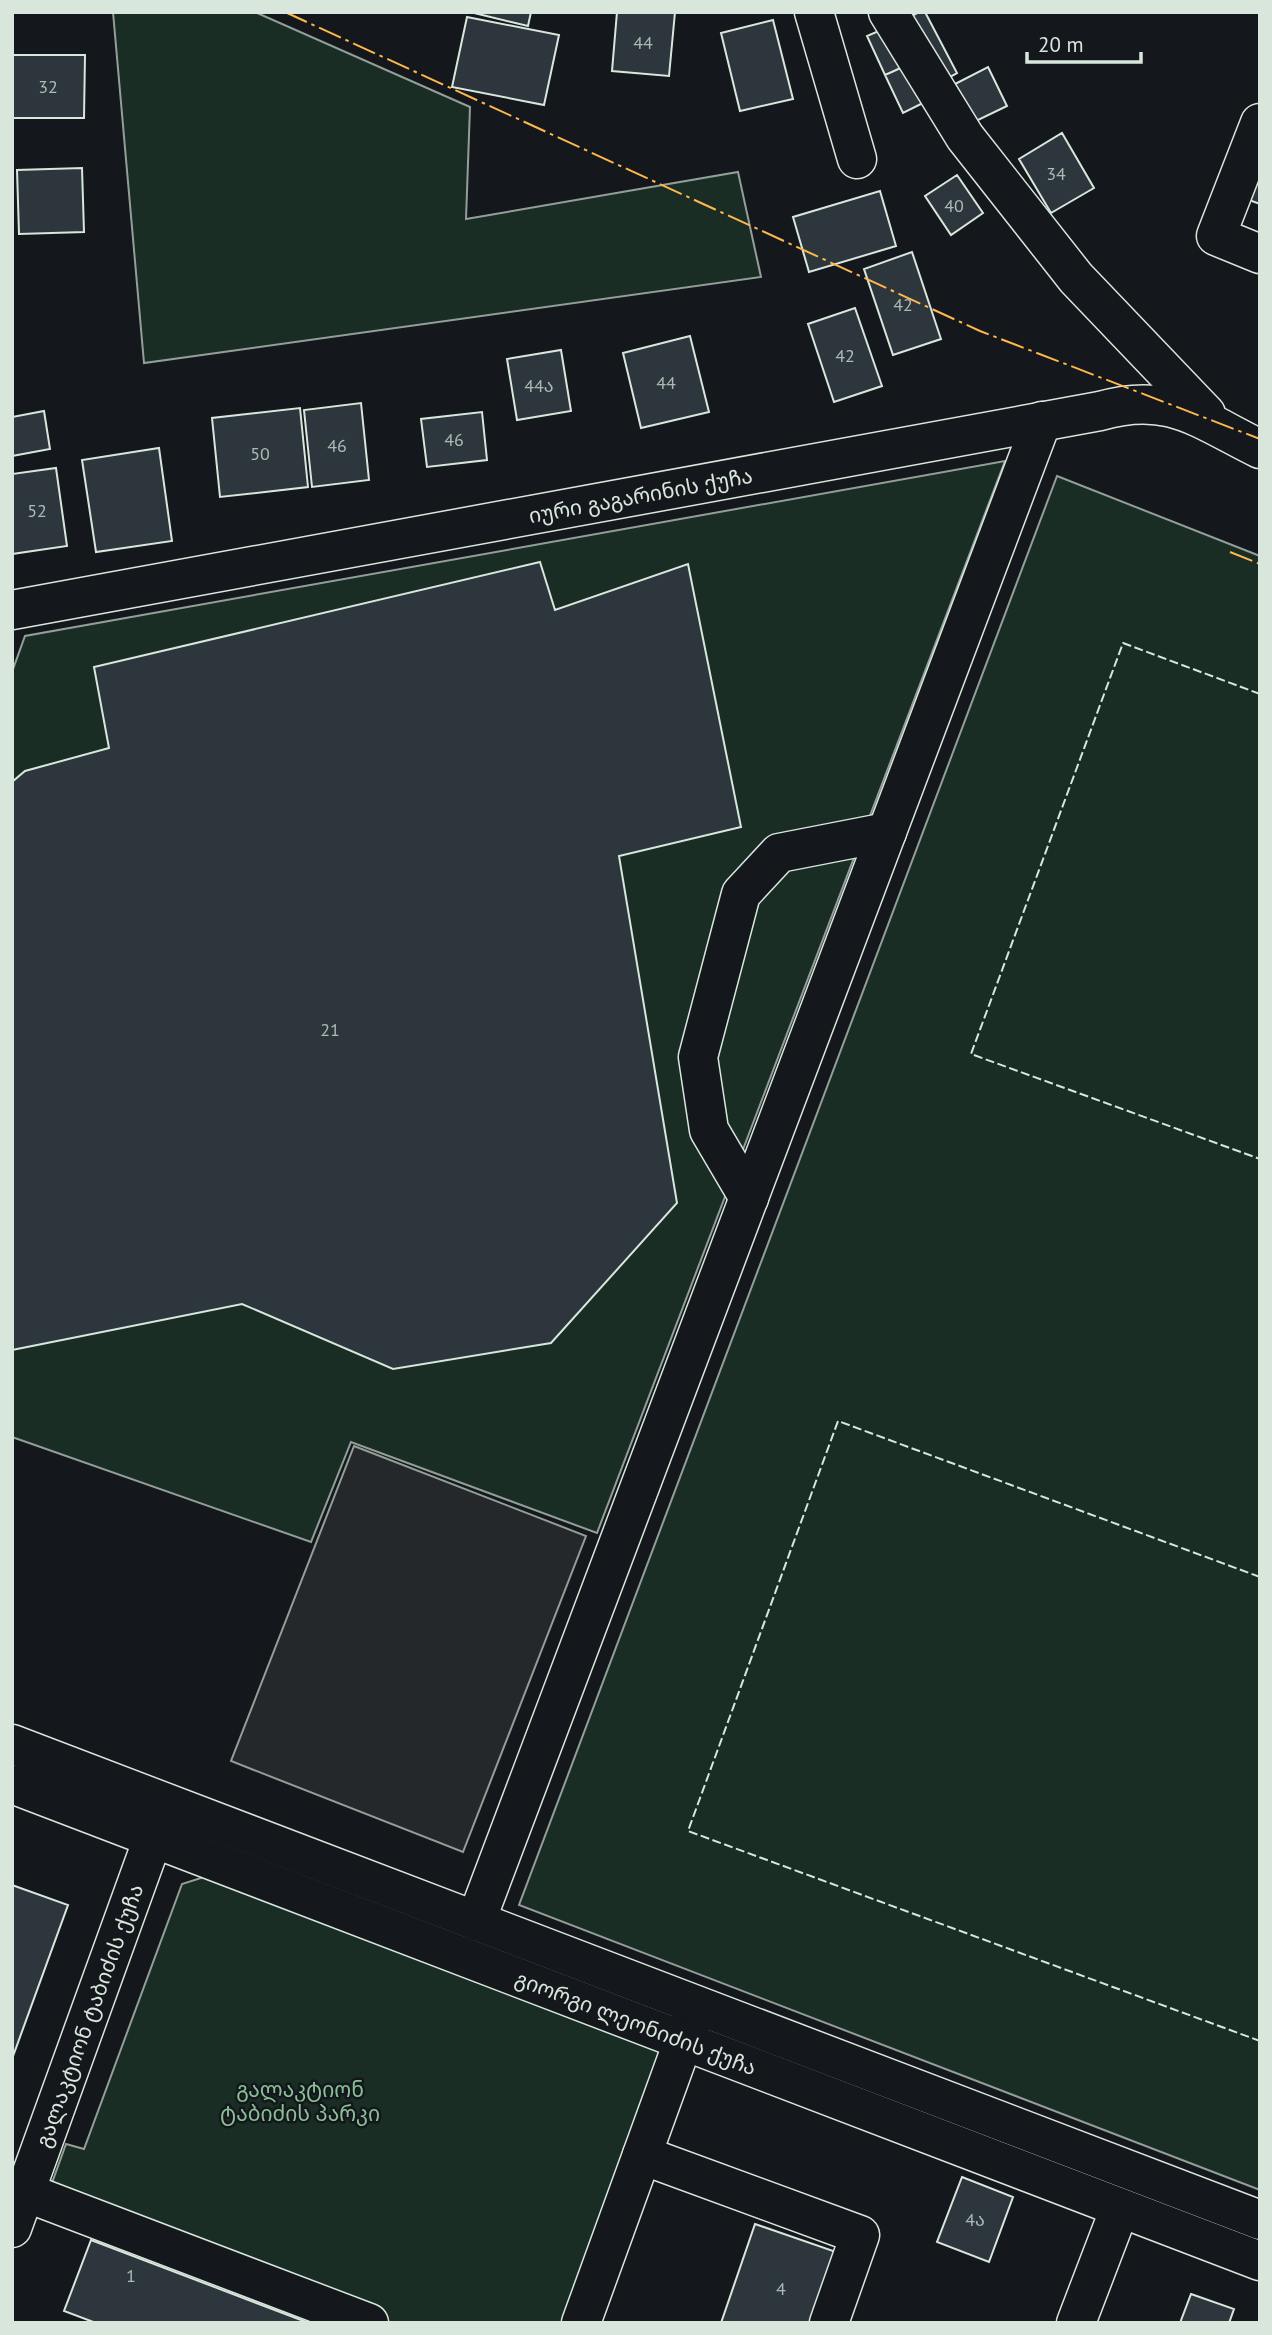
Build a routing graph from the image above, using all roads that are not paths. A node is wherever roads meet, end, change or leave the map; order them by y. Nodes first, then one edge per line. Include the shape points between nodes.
1 (814, 12) edge
2 (888, 12) edge
3 (1260, 123) edge
4 (857, 159) dead end
5 (1260, 254) edge
6 (1042, 421) junction
7 (1219, 429) junction
8 (1260, 449) edge
9 (12, 610) edge
10 (887, 832) junction
11 (749, 1198) junction
12 (12, 1744) edge
13 (12, 1784) edge
14 (166, 1802) junction
15 (154, 1838) junction
16 (476, 1921) junction
17 (696, 2005) junction
18 (684, 2041) junction
19 (642, 2155) junction
20 (1120, 2208) junction
21 (16, 2214) edge
22 (1260, 2220) edge
23 (1260, 2261) edge
24 (369, 2323) edge
25 (582, 2323) edge
26 (830, 2323) edge
27 (1076, 2323) edge

1 - 4 street
2 - 7 street via 965,137 1076,278
3 - 5 street via 1216,236
6 - 7 street, იური გაგარინის ქუჩა via 1130,402 1168,404
6 - 9 street, იური გაგარინის ქუჩა
6 - 10 street
7 - 8 street, იური გაგარინის ქუჩა
10 - 11 street
10 - 11 street via 779,853 741,894 698,1058 709,1130
11 - 16 street
12 - 14 street, გიორგი ლეონიძის ქუჩა
13 - 15 street, გიორგი ლეონიძის ქუჩა
14 - 15 street, გალაკტიონ ტაბიძის ქუჩა
14 - 16 street, გიორგი ლეონიძის ქუჩა
15 - 18 street, გიორგი ლეონიძის ქუჩა
15 - 21 street, გალაკტიონ ტაბიძის ქუჩა
16 - 17 street, გიორგი ლეონიძის ქუჩა
17 - 18 street
17 - 22 street, გიორგი ლეონიძის ქუჩა
18 - 19 street
18 - 20 street, გიორგი ლეონიძის ქუჩა
19 - 25 street
19 - 26 street via 860,2235
20 - 23 street, გიორგი ლეონიძის ქუჩა
20 - 27 street
21 - 24 street

